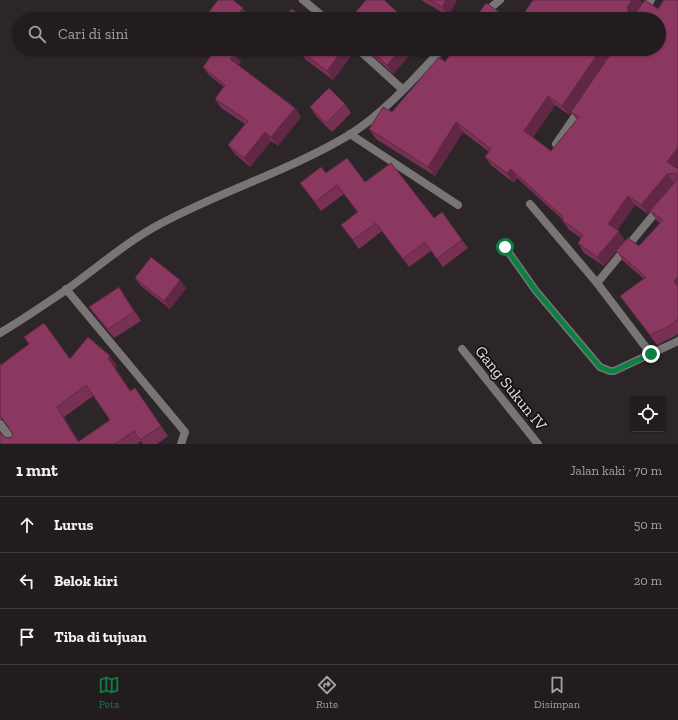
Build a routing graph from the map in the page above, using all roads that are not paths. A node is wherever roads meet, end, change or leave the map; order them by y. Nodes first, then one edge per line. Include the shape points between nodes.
1 (303, 0) edge
2 (500, 0) edge
3 (651, 0) edge
4 (318, 12) edge
5 (485, 12) edge
6 (643, 12) edge
7 (366, 56) edge
8 (435, 56) edge
9 (402, 90) junction
10 (586, 101) edge
11 (350, 134) junction
12 (556, 144) edge
13 (664, 203) edge
14 (530, 204) dead end
15 (458, 205) dead end
16 (505, 247) dead end
17 (597, 283) junction
18 (66, 289) junction
19 (0, 333) edge
20 (678, 341) edge
21 (462, 349) dead end
22 (651, 354) junction
23 (0, 424) edge
24 (15, 444) edge
25 (181, 444) edge
26 (538, 444) edge

1 - 4 street
2 - 5 street
3 - 6 street
7 - 9 street
8 - 9 street
9 - 11 street
10 - 12 street
11 - 15 street
11 - 18 street via 316,153 159,225 126,244
13 - 17 street
14 - 17 street
16 - 22 street via 536,291 600,367 614,371
17 - 22 street
18 - 19 street
18 - 25 street via 186,432
20 - 22 street
21 - 26 street, Gang Sukun IV
23 - 24 street

